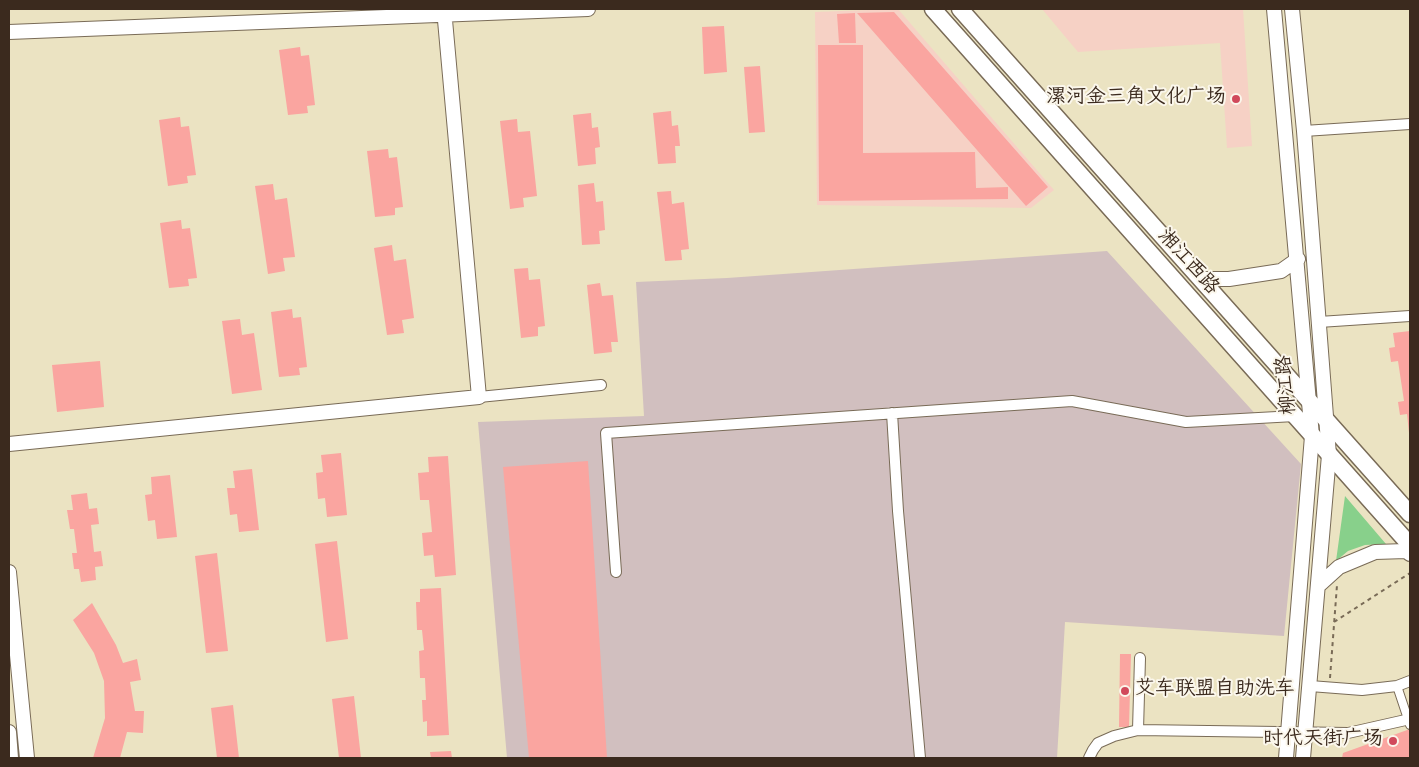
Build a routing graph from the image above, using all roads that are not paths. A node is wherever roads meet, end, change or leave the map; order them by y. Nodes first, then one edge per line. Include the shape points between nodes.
1 (588, 9) edge
2 (933, 9) edge
3 (960, 9) edge
4 (1274, 9) edge
5 (1292, 9) edge
6 (444, 12) edge
7 (462, 12) edge
8 (9, 32) edge
9 (1410, 124) edge
10 (1304, 131) junction
11 (1298, 259) junction
12 (1201, 279) junction
13 (1410, 316) edge
14 (1319, 322) junction
15 (601, 385) dead end
16 (479, 397) junction
17 (1310, 401) junction
18 (892, 413) junction
19 (1294, 416) junction
20 (1327, 420) junction
21 (1312, 436) junction
22 (9, 444) edge
23 (1329, 455) junction
24 (1410, 514) edge
25 (1410, 545) edge
26 (1410, 554) edge
27 (9, 572) edge
28 (616, 572) dead end
29 (1318, 586) junction
30 (1140, 658) dead end
31 (1410, 681) edge
32 (1310, 686) junction
33 (1398, 686) junction
34 (1410, 721) edge
35 (1138, 730) junction
36 (1288, 732) junction
37 (1306, 733) junction
38 (9, 739) edge
39 (25, 740) junction
40 (11, 758) edge
41 (27, 758) edge
42 (920, 758) edge
43 (1090, 758) edge
44 (1286, 758) edge
45 (1303, 758) edge

1 - 7 street
2 - 19 main road, 湘江西路
3 - 12 main road, 湘江西路
4 - 11 street, 柳江路
5 - 10 street, 柳江路
6 - 7 street
6 - 8 street
6 - 16 street
9 - 10 street
10 - 14 street, 柳江路
11 - 12 street via 1281,270 1229,279
11 - 17 street, 柳江路
12 - 17 main road, 湘江西路
13 - 14 street
14 - 20 street, 柳江路
15 - 16 street
16 - 22 street
17 - 20 main road, 湘江西路
17 - 21 street, 柳江路
18 - 19 street via 1072,401 1186,422
18 - 28 street via 606,433
18 - 42 street
19 - 21 main road, 湘江西路
20 - 23 street, 柳江路
20 - 24 main road, 湘江西路
21 - 23 main road, 湘江西路
21 - 36 street, 柳江路
23 - 25 main road, 湘江西路
23 - 29 street, 柳江路
26 - 29 street via 1406,551 1375,552 1339,567
27 - 39 street
29 - 32 street, 柳江路
30 - 35 street
31 - 33 street
32 - 33 street via 1362,690
32 - 37 street, 柳江路
33 - 34 street
34 - 37 street via 1348,733
35 - 36 street
35 - 43 street via 1098,743
36 - 37 street
36 - 44 street, 柳江路
37 - 45 street, 柳江路
38 - 39 street
38 - 40 street
39 - 41 street

